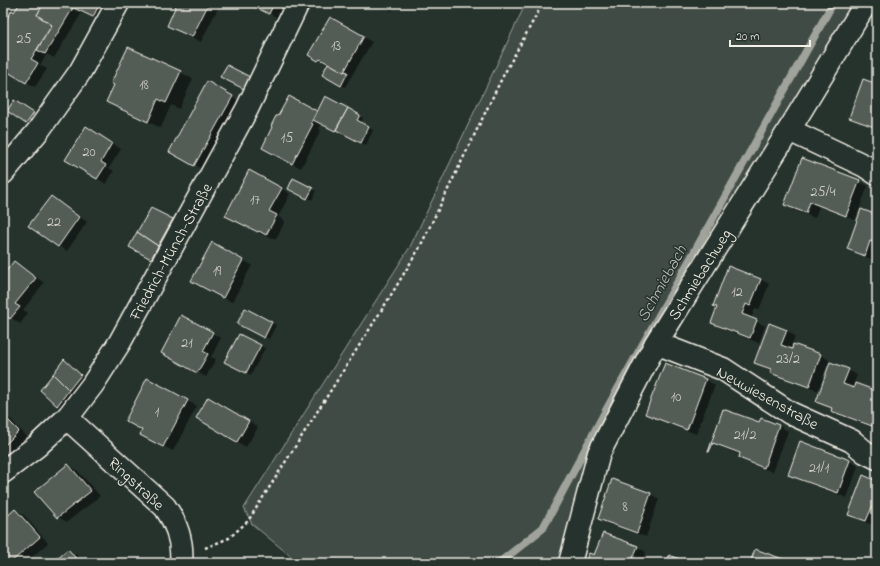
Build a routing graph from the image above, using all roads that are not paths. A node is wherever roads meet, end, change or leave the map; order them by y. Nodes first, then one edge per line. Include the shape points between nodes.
1 (118, 3) edge
2 (298, 3) edge
3 (866, 3) edge
4 (789, 130) junction
5 (3, 174) edge
6 (877, 174) edge
7 (656, 344) junction
8 (67, 418) junction
9 (877, 458) edge
10 (3, 472) edge
11 (182, 560) edge
12 (570, 563) edge

1 - 5 street via 80,72 38,131
2 - 8 street, Friedrich-Münch-Straße via 247,108 124,335
3 - 4 street, Schmiebachweg
4 - 6 street
4 - 7 street, Schmiebachweg
7 - 9 street, Neuwiesenstraße via 723,369 790,413 852,441
7 - 12 street, Schmiebachweg via 599,453
8 - 10 street, Friedrich-Münch-Straße via 37,446
8 - 11 street, Ringstraße via 165,507 177,529

